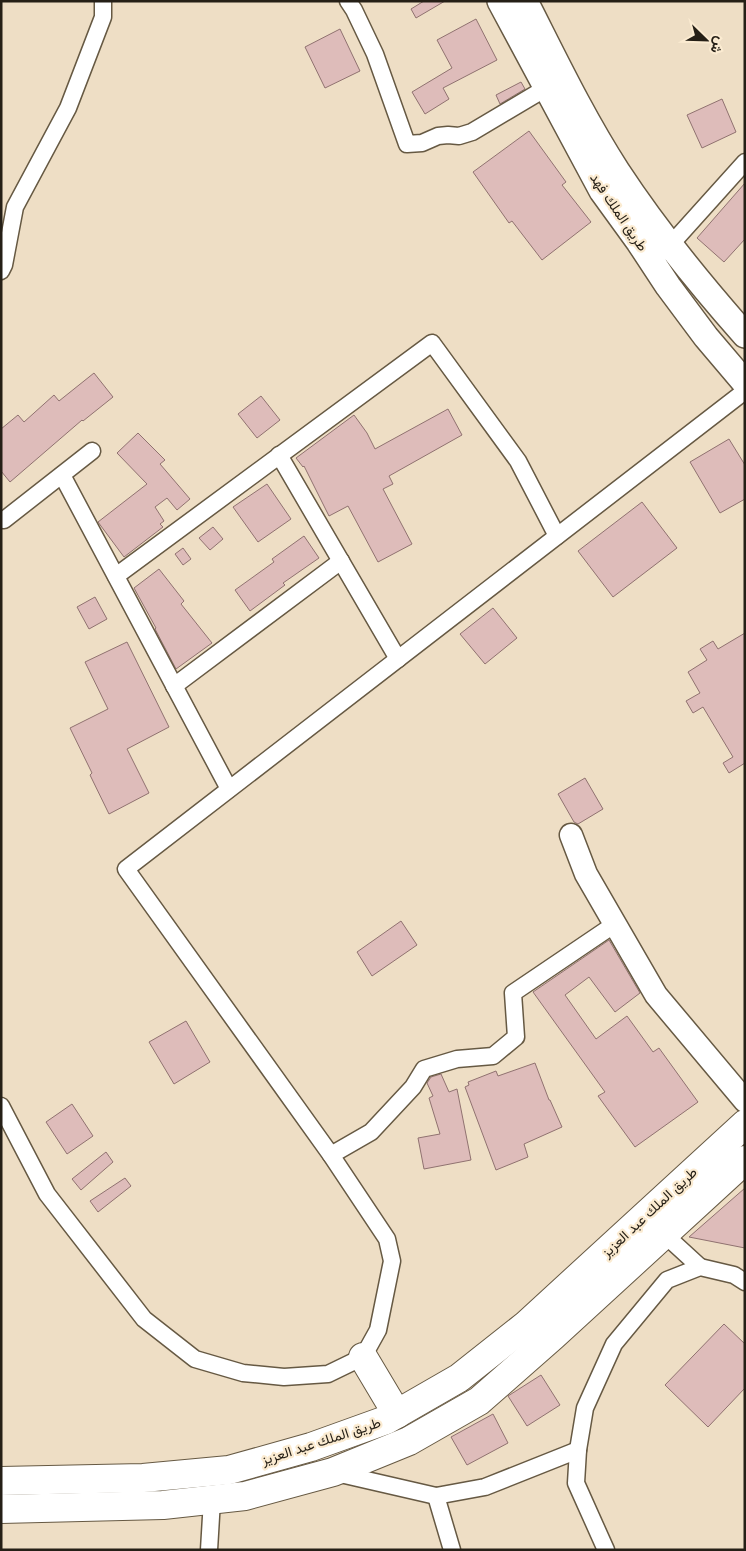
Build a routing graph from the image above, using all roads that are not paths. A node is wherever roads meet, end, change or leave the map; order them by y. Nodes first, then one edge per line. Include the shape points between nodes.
1 (103, 1) edge
2 (348, 1) edge
3 (500, 1) edge
4 (524, 1) edge
5 (546, 88) junction
6 (745, 162) edge
7 (662, 254) junction
8 (1, 271) edge
9 (745, 335) edge
10 (745, 383) edge
11 (745, 391) edge
12 (92, 451) dead end
13 (279, 455) junction
14 (62, 475) junction
15 (4, 520) dead end
16 (557, 536) junction
17 (341, 561) junction
18 (116, 576) junction
19 (398, 659) junction
20 (174, 686) junction
21 (229, 789) junction
22 (571, 835) dead end
23 (615, 924) junction
24 (745, 1101) edge
25 (1, 1106) edge
26 (745, 1124) edge
27 (331, 1154) junction
28 (745, 1160) edge
29 (664, 1234) junction
30 (700, 1266) junction
31 (745, 1282) edge
32 (364, 1357) junction
33 (397, 1414) junction
34 (578, 1450) junction
35 (333, 1472) junction
36 (1, 1481) edge
37 (436, 1496) junction
38 (212, 1500) junction
39 (1, 1509) edge
40 (209, 1550) edge
41 (452, 1550) edge
42 (606, 1550) edge

1 - 8 street via 103,17 68,108 15,207
2 - 5 street via 375,54 407,144 472,132
3 - 5 main road, طريق الملك فهد
4 - 7 main road, طريق الملك فهد via 587,122
5 - 7 main road, طريق الملك فهد via 602,191
6 - 7 street
7 - 9 main road, طريق الملك فهد via 707,292
7 - 10 main road, طريق الملك فهد via 668,286
11 - 16 street
12 - 14 street
13 - 16 street via 432,344 518,461
13 - 17 street
13 - 18 street
14 - 15 street
14 - 18 street
16 - 19 street
17 - 19 street
17 - 20 street
18 - 20 street
19 - 21 street
20 - 21 street
21 - 27 street via 126,868
22 - 23 street via 586,874
23 - 24 street via 656,995
23 - 27 street via 513,993 516,1037 494,1056 457,1060 424,1069 413,1087 371,1132
25 - 32 street via 47,1194 144,1319 195,1359 243,1372 284,1377 328,1374
26 - 33 highway, طريق الملك عبد العزيز via 526,1325 459,1378
27 - 32 street via 387,1239 392,1261 378,1330
28 - 29 highway, طريق الملك عبد العزيز
29 - 30 street
29 - 35 highway, طريق الملك عبد العزيز via 479,1401 408,1441
30 - 31 street via 734,1275
30 - 34 street via 667,1280 614,1344 585,1408
32 - 33 highway
33 - 36 highway, طريق الملك عبد العزيز via 311,1447 229,1470 143,1478
34 - 37 street via 485,1486
34 - 42 street via 576,1482
35 - 37 street
35 - 38 highway, طريق الملك عبد العزيز via 245,1496
37 - 41 street
38 - 39 highway, طريق الملك عبد العزيز via 163,1505
38 - 40 street

